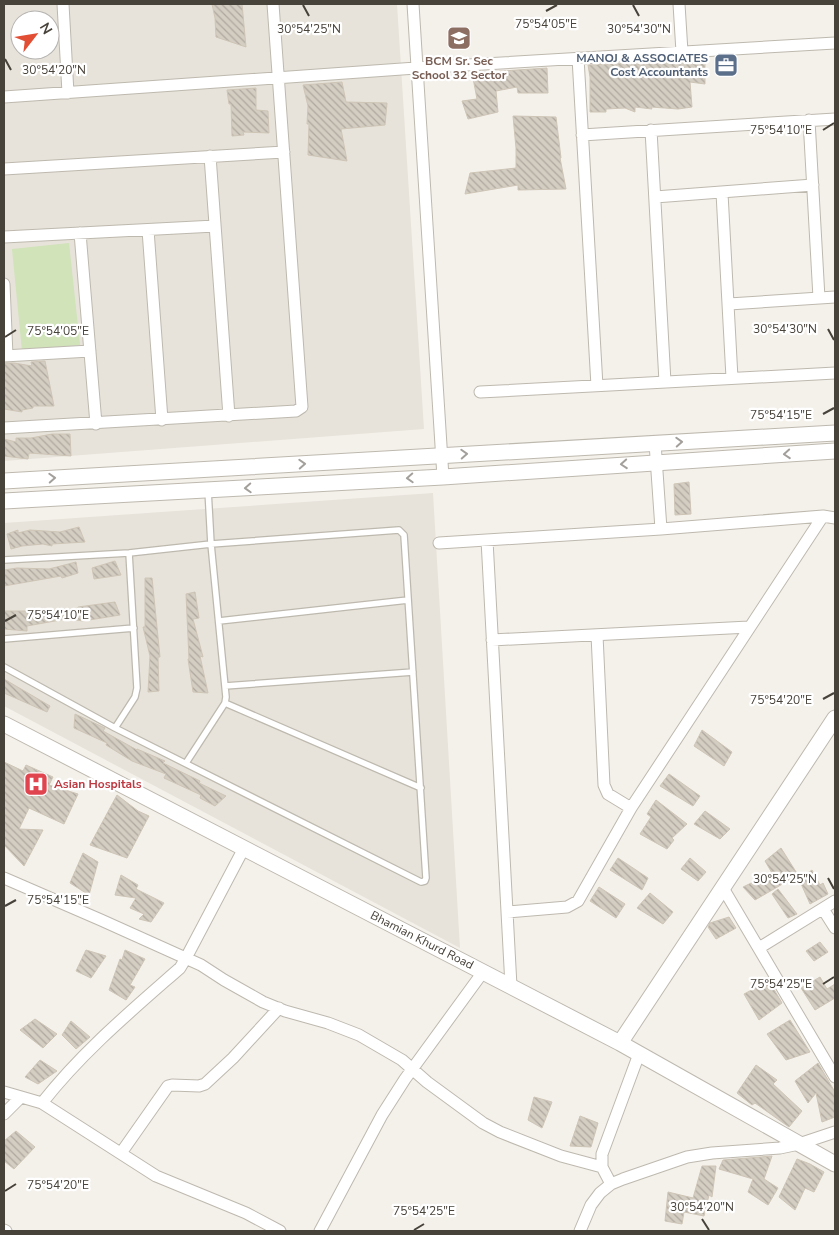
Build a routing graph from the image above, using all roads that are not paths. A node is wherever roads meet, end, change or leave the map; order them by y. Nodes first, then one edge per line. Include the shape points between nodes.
1 (63, 4) edge
2 (273, 4) edge
3 (413, 4) edge
4 (679, 4) edge
5 (835, 43) edge
6 (682, 52) junction
7 (578, 58) junction
8 (416, 68) junction
9 (278, 78) junction
10 (68, 93) junction
11 (4, 98) edge
12 (835, 119) edge
13 (809, 120) junction
14 (651, 130) junction
15 (582, 135) junction
16 (284, 152) junction
17 (210, 156) junction
18 (4, 169) edge
19 (813, 186) junction
20 (722, 193) junction
21 (655, 198) junction
22 (215, 226) junction
23 (148, 230) junction
24 (80, 233) junction
25 (4, 237) edge
26 (4, 284) edge
27 (835, 297) edge
28 (820, 298) junction
29 (729, 304) junction
30 (90, 351) junction
31 (6, 356) edge
32 (835, 373) edge
33 (732, 378) junction
34 (665, 382) junction
35 (597, 386) junction
36 (480, 392) dead end
37 (229, 416) junction
38 (162, 420) junction
39 (96, 424) junction
40 (4, 428) edge
41 (835, 433) edge
42 (655, 443) junction
43 (835, 451) edge
44 (441, 456) junction
45 (656, 462) junction
46 (443, 477) junction
47 (4, 481) edge
48 (208, 490) junction
49 (4, 502) edge
50 (823, 516) junction
51 (835, 518) edge
52 (661, 529) junction
53 (486, 540) junction
54 (439, 543) dead end
55 (212, 544) junction
56 (129, 553) junction
57 (4, 560) edge
58 (408, 600) junction
59 (219, 621) junction
60 (749, 627) junction
61 (134, 628) junction
62 (597, 634) junction
63 (4, 639) edge
64 (492, 640) junction
65 (4, 667) edge
66 (413, 672) junction
67 (225, 686) junction
68 (225, 703) junction
69 (835, 718) edge
70 (4, 724) edge
71 (116, 728) junction
72 (186, 763) junction
73 (421, 788) junction
74 (631, 808) junction
75 (244, 848) junction
76 (4, 878) edge
77 (723, 888) junction
78 (835, 901) edge
79 (823, 909) junction
80 (507, 912) junction
81 (835, 928) edge
82 (759, 948) junction
83 (186, 958) junction
84 (483, 972) junction
85 (511, 986) junction
86 (279, 1008) junction
87 (620, 1043) junction
88 (639, 1054) junction
89 (412, 1068) junction
90 (835, 1077) edge
91 (4, 1092) edge
92 (21, 1097) junction
93 (42, 1103) junction
94 (4, 1114) edge
95 (835, 1132) edge
96 (799, 1144) junction
97 (121, 1153) junction
98 (835, 1164) edge
99 (602, 1168) junction
100 (611, 1184) junction
101 (280, 1231) edge
102 (320, 1231) edge
103 (580, 1231) edge

1 - 10 street
2 - 9 street
3 - 8 street
4 - 6 street
5 - 6 street
6 - 7 street
7 - 8 street
7 - 15 street
8 - 9 street
8 - 44 street
9 - 10 street
9 - 16 street
10 - 11 street
12 - 13 street
13 - 14 street
13 - 19 street
14 - 15 street
14 - 21 street
15 - 35 street
16 - 17 street
16 - 37 street via 302,407 296,411
17 - 18 street
17 - 22 street
19 - 20 street
19 - 28 street
20 - 21 street
20 - 29 street
21 - 34 street
22 - 23 street
22 - 37 street
23 - 24 street
23 - 38 street
24 - 25 street
24 - 30 street
26 - 31 street
27 - 28 street
28 - 29 street
29 - 33 street
30 - 31 street
30 - 39 street
32 - 33 street
33 - 34 street
34 - 35 street
35 - 36 street
37 - 38 street
38 - 39 street
39 - 40 street
42 -> 41 street
44 -> 42 street
42 - 45 street
43 -> 45 street
44 - 46 street
47 -> 44 street
45 -> 46 street
45 - 52 street
46 -> 48 street
48 - 49 street
48 - 55 lane
50 - 51 street
50 - 52 street
50 - 60 street
52 - 53 street
53 - 54 street
53 - 64 street
55 - 56 lane
55 - 58 lane via 400,530 404,535
55 - 59 lane
56 - 57 lane
56 - 61 lane
58 - 59 lane
58 - 66 lane
59 - 67 lane
60 - 62 street
60 - 74 street
61 - 63 lane
61 - 71 lane via 137,693
62 - 64 street
62 - 74 street via 604,785 608,794
64 - 80 street
65 - 71 lane
66 - 67 lane
66 - 73 lane
67 - 68 lane
68 - 72 lane
68 - 73 lane
69 - 77 street
70 - 75 street, Bhamian Khurd Road
71 - 72 lane
72 - 73 lane via 421,882 426,878
74 - 80 street via 578,901 567,907
75 - 83 street
75 - 84 street, Bhamian Khurd Road
76 - 83 street
77 - 82 street
77 - 87 street
78 - 79 street
79 - 81 street
79 - 82 street
80 - 85 street
82 - 90 street
83 - 86 street
83 - 93 street via 180,968 91,1048
84 - 85 street, Bhamian Khurd Road
84 - 89 street
85 - 87 street, Bhamian Khurd Road
86 - 89 street via 359,1035
86 - 97 street via 205,1084 168,1086
87 - 88 street, Bhamian Khurd Road
88 - 96 street, Bhamian Khurd Road
88 - 99 street via 602,1154
89 - 99 street via 483,1123 500,1132
89 - 102 street via 382,1116
91 - 92 street
92 - 93 street
92 - 94 street
93 - 97 street
95 - 96 street
96 - 98 street, Bhamian Khurd Road
96 - 100 street via 687,1158
97 - 101 street via 156,1176 246,1213
99 - 100 street
100 - 103 street via 591,1205

